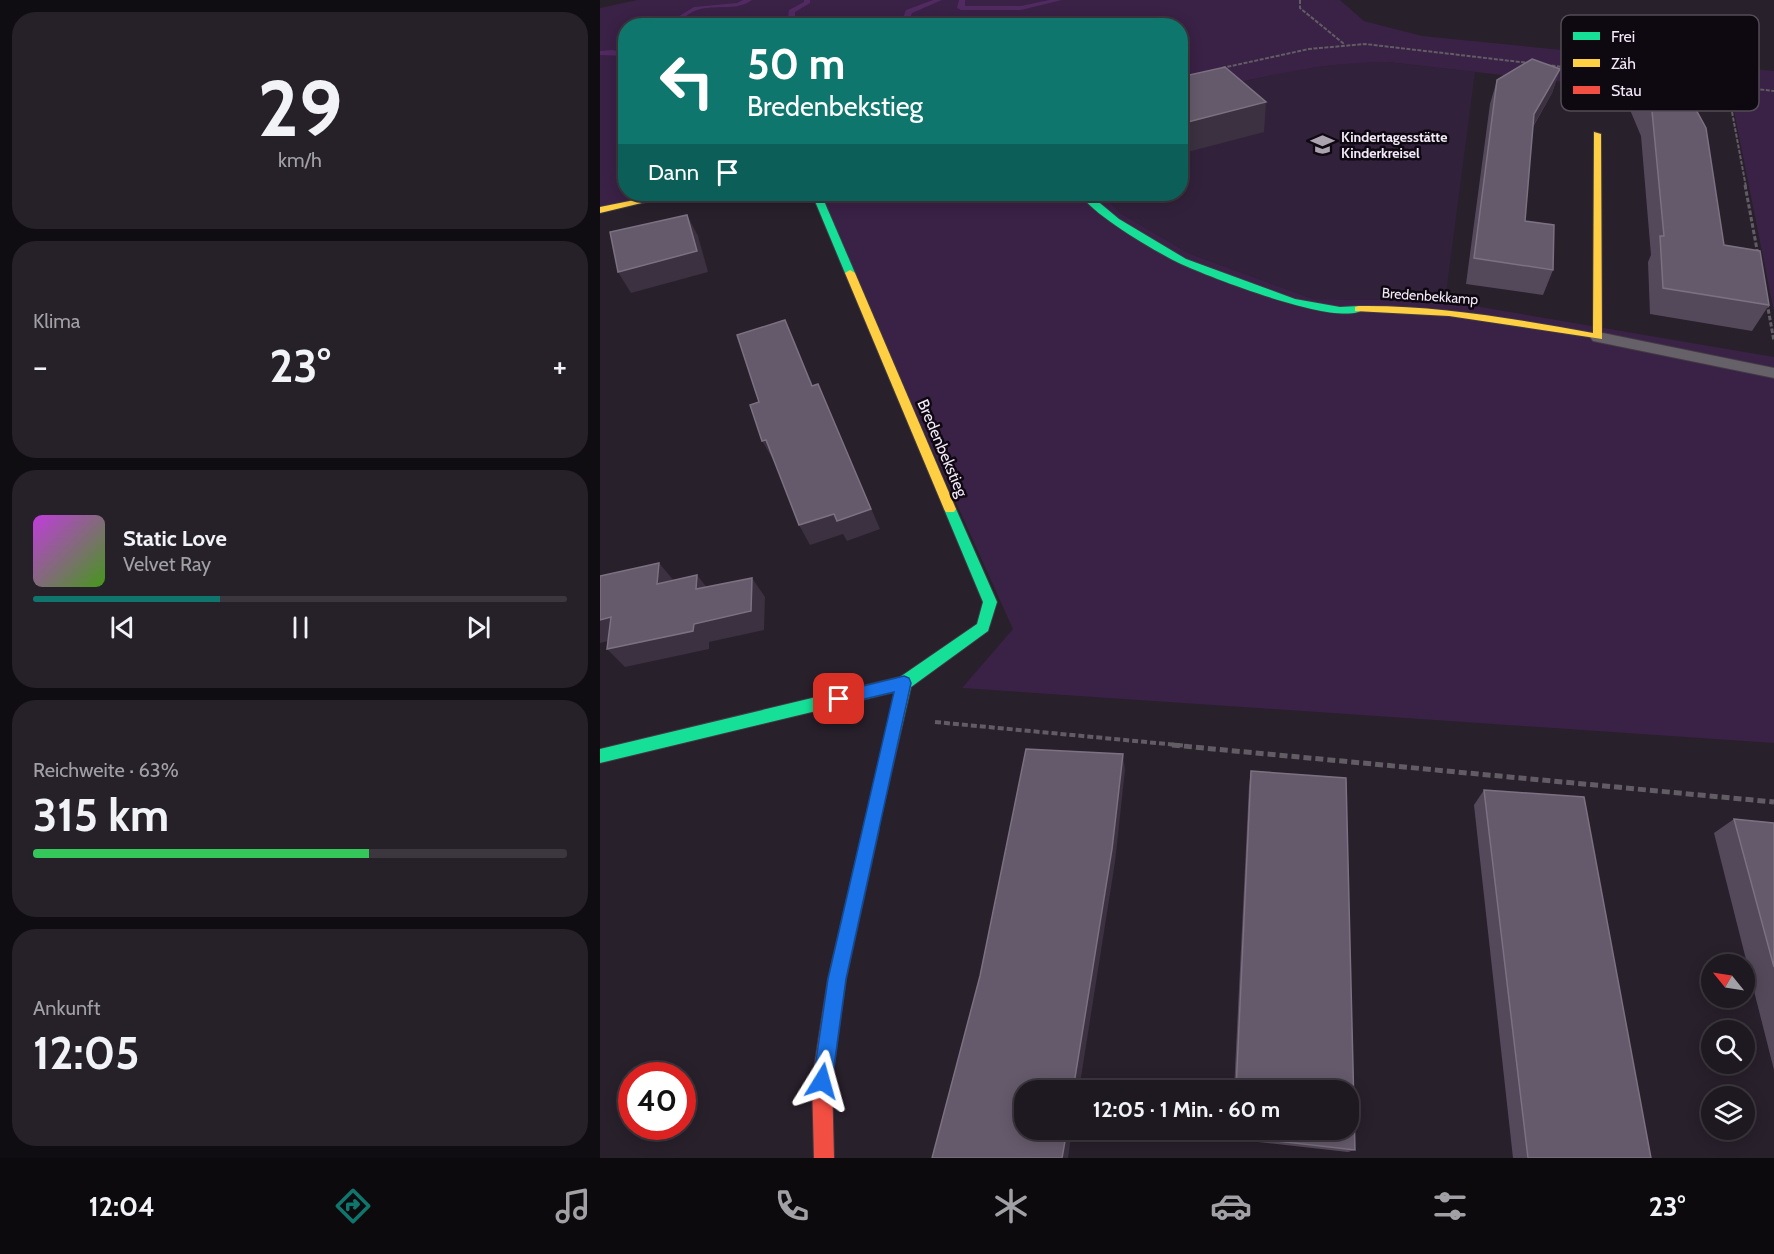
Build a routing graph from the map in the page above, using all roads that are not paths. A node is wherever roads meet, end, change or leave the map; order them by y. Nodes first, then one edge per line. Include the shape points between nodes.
1 (1597, 134) dead end
2 (642, 201) edge
3 (819, 201) edge
4 (1092, 201) edge
5 (600, 210) edge
6 (1598, 337) junction
7 (1774, 373) edge
8 (904, 683) junction
9 (600, 756) edge
10 (824, 1158) edge

1 - 6 street
2 - 5 street
3 - 8 street, Bredenbekstieg via 990,602 983,627
4 - 6 street, Bredenbekkamp via 1116,221 1183,261 1293,302 1340,310 1456,312
6 - 7 lane
8 - 9 street, Bredenbekstieg
8 - 10 street via 837,979 822,1081

